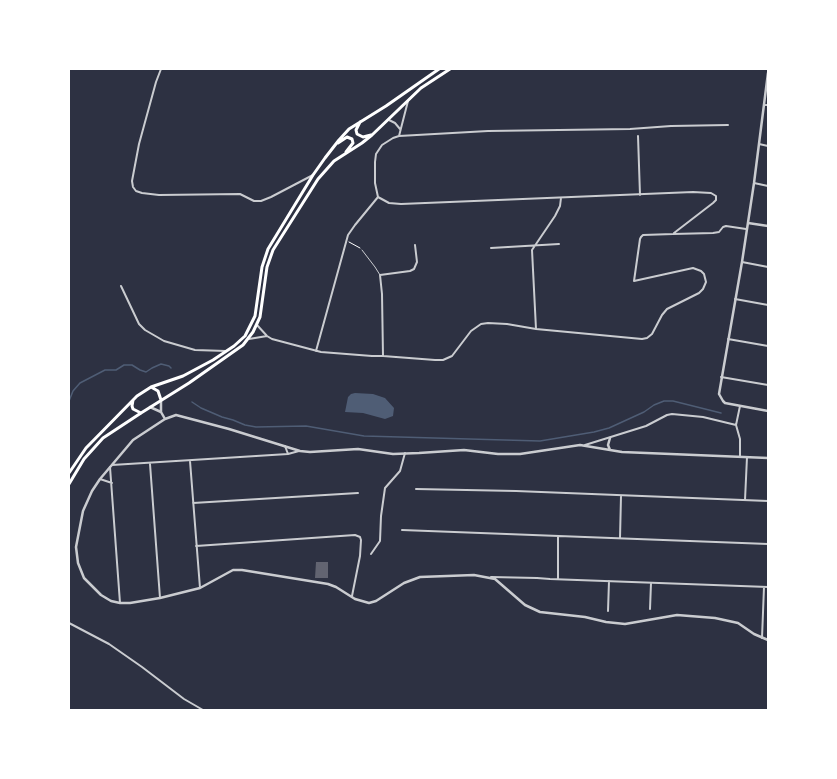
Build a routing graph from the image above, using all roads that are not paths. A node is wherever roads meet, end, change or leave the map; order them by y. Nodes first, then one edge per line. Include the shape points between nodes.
1 (161, 69) edge
2 (439, 69) edge
3 (450, 69) edge
4 (768, 73) edge
5 (409, 100) junction
6 (764, 104) junction
7 (768, 105) edge
8 (390, 120) junction
9 (361, 121) junction
10 (728, 125) dead end
11 (400, 129) junction
12 (372, 135) junction
13 (399, 136) junction
14 (638, 136) dead end
15 (759, 144) junction
16 (335, 145) junction
17 (768, 146) edge
18 (345, 153) junction
19 (313, 175) junction
20 (754, 183) junction
21 (768, 186) edge
22 (640, 195) junction
23 (378, 197) junction
24 (561, 198) junction
25 (748, 222) junction
26 (768, 226) edge
27 (746, 229) junction
28 (673, 234) junction
29 (559, 244) dead end
30 (415, 245) dead end
31 (534, 245) junction
32 (491, 248) dead end
33 (362, 250) road end
34 (742, 262) junction
35 (768, 267) edge
36 (380, 275) junction
37 (121, 286) dead end
38 (735, 300) junction
39 (768, 305) edge
40 (257, 325) junction
41 (536, 329) junction
42 (267, 336) junction
43 (249, 339) junction
44 (728, 339) junction
45 (768, 346) edge
46 (227, 351) junction
47 (316, 351) junction
48 (382, 356) junction
49 (721, 377) junction
50 (768, 385) edge
51 (151, 387) junction
52 (133, 399) junction
53 (161, 400) junction
54 (740, 406) junction
55 (150, 407) junction
56 (768, 411) edge
57 (141, 412) junction
58 (161, 412) junction
59 (165, 419) junction
60 (736, 425) junction
61 (610, 438) junction
62 (585, 445) junction
63 (285, 446) junction
64 (300, 450) junction
65 (610, 450) junction
66 (288, 454) junction
67 (405, 454) junction
68 (740, 457) junction
69 (747, 457) junction
70 (768, 458) edge
71 (190, 461) junction
72 (150, 464) junction
73 (111, 466) junction
74 (69, 473) edge
75 (100, 478) junction
76 (112, 483) junction
77 (69, 484) edge
78 (416, 489) dead end
79 (358, 493) dead end
80 (621, 496) junction
81 (746, 500) junction
82 (768, 501) edge
83 (193, 502) junction
84 (402, 530) dead end
85 (558, 536) junction
86 (620, 538) junction
87 (768, 544) edge
88 (196, 546) junction
89 (371, 554) dead end
90 (490, 577) junction
91 (558, 579) junction
92 (609, 581) junction
93 (652, 583) junction
94 (764, 587) junction
95 (200, 588) junction
96 (768, 588) edge
97 (351, 597) junction
98 (160, 598) junction
99 (120, 603) junction
100 (650, 609) dead end
101 (608, 611) dead end
102 (69, 623) edge
103 (762, 638) junction
104 (768, 640) edge
105 (203, 710) edge

1 - 19 street via 139,144 132,181 136,191 159,195 240,194 254,201 261,201
2 - 9 main road
3 - 5 main road via 421,88
4 - 6 street
5 - 8 main road
5 - 11 street
6 - 7 street
6 - 15 street
8 - 11 street
8 - 12 main road
9 - 12 main road via 356,130 357,134 363,137
9 - 16 main road via 349,129
10 - 13 street via 488,130
11 - 13 street
12 - 18 main road
13 - 23 street via 382,145 376,154 374,162
14 - 22 street
15 - 17 street
15 - 20 street
16 - 18 main road via 350,137 353,143
16 - 19 main road
18 - 40 main road via 330,164 318,179 273,250 267,267 262,309
19 - 46 main road via 268,249 262,267 257,308 252,323 245,336
20 - 21 street
20 - 25 street
22 - 24 street
22 - 28 street via 693,192 711,193 717,197 713,203
23 - 24 street via 389,203 401,204
23 - 47 street via 348,235
24 - 31 street via 555,216
25 - 26 street
25 - 27 street
27 - 28 street via 724,226 719,232 713,233
27 - 34 street
28 - 41 street via 643,235 640,239 634,282 690,268 701,271 705,278 705,286 699,293 667,309 650,336 642,340
29 - 31 street
30 - 36 street via 417,262 414,269
31 - 32 street
31 - 41 street via 531,256
33 - 36 lane
34 - 35 street
34 - 38 street
36 - 48 street
37 - 46 street via 138,324 145,330 164,341 195,350
38 - 39 street
38 - 44 street
40 - 42 street
40 - 43 main road
41 - 48 street via 484,323 471,331 455,354 449,358 435,360
42 - 43 street
42 - 47 street
43 - 53 main road via 225,359
44 - 45 street
44 - 49 street
46 - 51 main road via 189,373
47 - 48 street
49 - 50 street
49 - 54 street via 720,397 725,402
51 - 52 main road
51 - 53 main road via 158,391
52 - 57 main road via 133,409
52 - 74 main road via 86,448
53 - 55 main road
53 - 58 street
54 - 56 street
54 - 60 street
55 - 57 main road
55 - 58 street
57 - 77 main road via 96,444
58 - 59 street
59 - 63 street via 176,415
59 - 73 street via 133,440
60 - 61 street via 703,417 672,414
60 - 68 street via 740,439
61 - 62 street
61 - 65 street
62 - 65 street
62 - 67 street via 520,454 469,450
63 - 64 street
63 - 66 street
64 - 66 street
64 - 67 street via 310,452 358,449
65 - 68 street
66 - 71 street
67 - 89 street via 400,471 386,488 380,541
68 - 69 street
69 - 70 street
69 - 81 street
71 - 72 street
71 - 83 street
72 - 73 street
72 - 98 street
73 - 75 street
73 - 76 street
75 - 76 street
75 - 99 street via 83,511 76,556 81,573 88,583 105,597
76 - 99 street
78 - 80 street
79 - 83 street
80 - 81 street
80 - 86 street
81 - 82 street
83 - 88 street
84 - 85 street
85 - 86 street
85 - 91 street
86 - 87 street
88 - 95 street
88 - 97 street via 355,535 361,540 360,556
90 - 91 street
90 - 97 street via 420,577 404,583 373,602 363,602
90 - 103 street via 525,605 540,612 625,624 677,615 716,618 738,623
91 - 92 street
92 - 93 street
92 - 101 street
93 - 94 street
93 - 100 street
94 - 96 street
94 - 103 street
95 - 97 street via 238,569 328,584
95 - 98 street
98 - 99 street
102 - 105 street via 109,644
103 - 104 street

